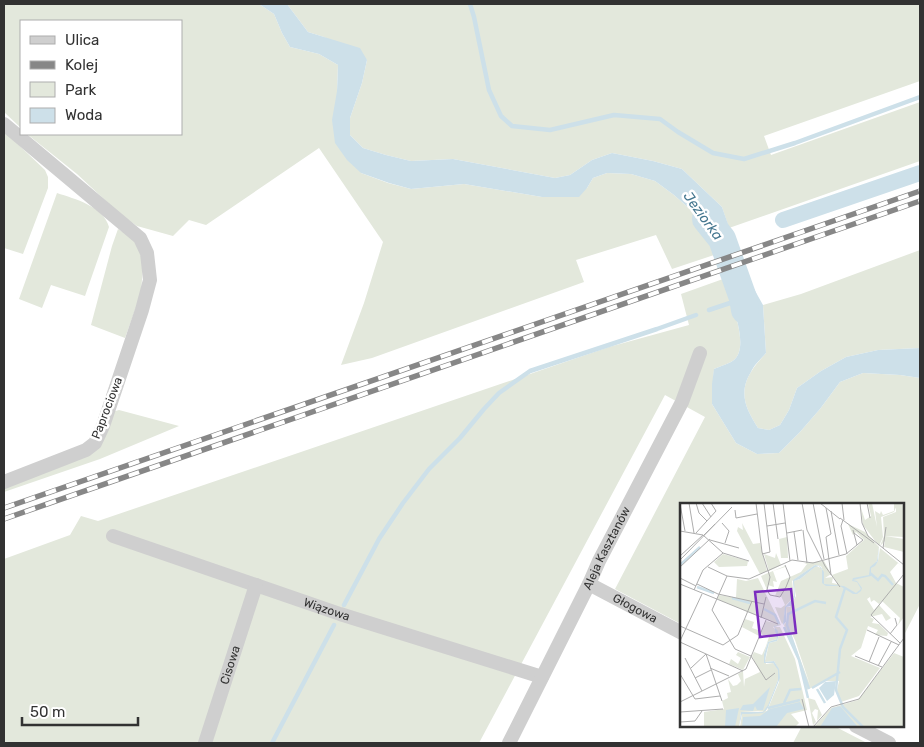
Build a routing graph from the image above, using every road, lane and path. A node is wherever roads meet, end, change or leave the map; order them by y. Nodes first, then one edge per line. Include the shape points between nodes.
1 (4, 124) edge
2 (700, 354) dead end
3 (4, 482) edge
4 (113, 536) dead end
5 (589, 584) junction
6 (256, 585) junction
7 (680, 632) edge
8 (542, 677) junction
9 (858, 727) edge
10 (205, 743) edge
11 (509, 743) edge
12 (889, 743) edge

1 - 3 street, Paprociowa via 140,238 148,253 150,280 95,443 70,457
2 - 5 street, Aleja Kasztanów via 682,402
4 - 6 street, Wiązowa
5 - 7 street, Głogowa
5 - 8 street, Aleja Kasztanów
6 - 8 street, Wiązowa
6 - 10 street, Cisowa
8 - 11 street, Aleja Kasztanów
9 - 12 street

